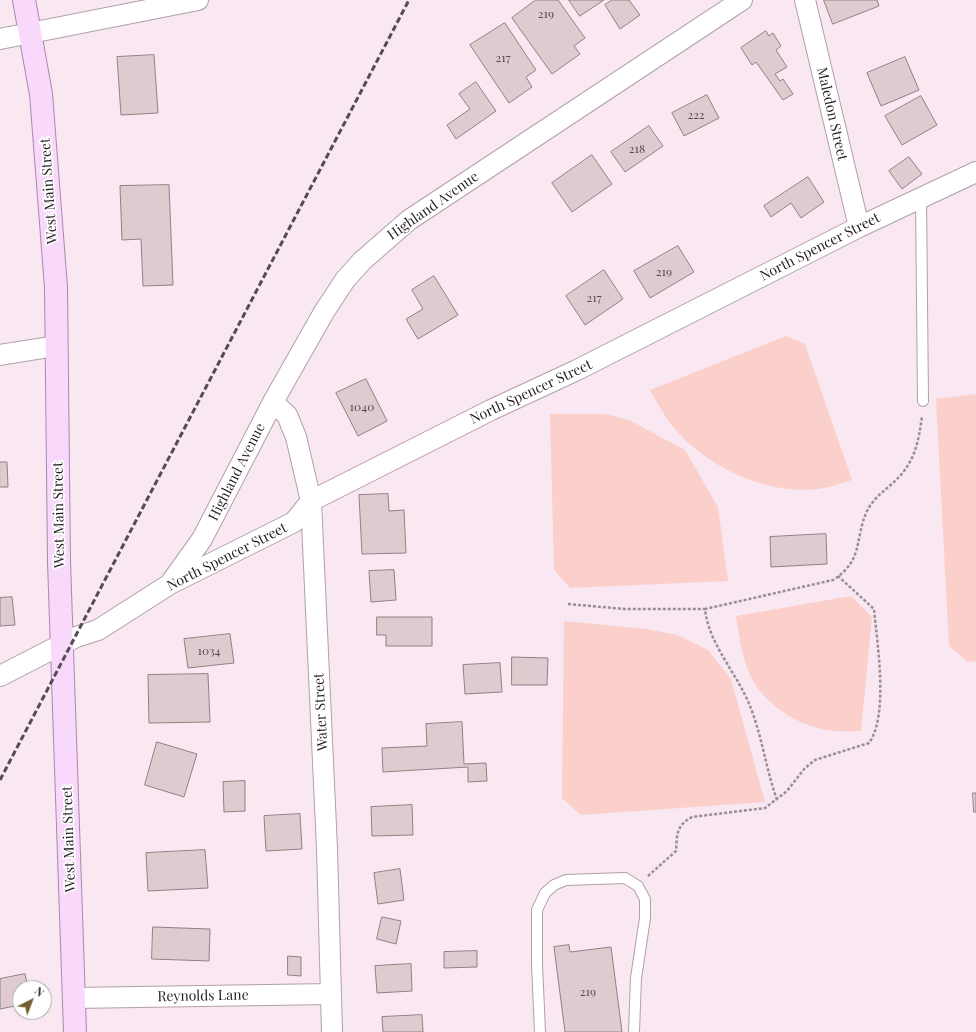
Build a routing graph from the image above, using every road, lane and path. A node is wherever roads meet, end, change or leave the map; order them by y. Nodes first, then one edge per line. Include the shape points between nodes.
1 (24, 0) edge
2 (198, 0) edge
3 (742, 0) edge
4 (805, 0) edge
5 (30, 33) junction
6 (0, 38) edge
7 (976, 172) edge
8 (921, 198) junction
9 (859, 227) junction
10 (56, 346) junction
11 (0, 355) edge
12 (923, 401) joint
13 (273, 402) junction
14 (311, 501) junction
15 (838, 576) junction
16 (170, 584) junction
17 (568, 604) dead end
18 (705, 609) junction
19 (62, 644) junction
20 (0, 676) edge
21 (777, 800) junction
22 (638, 886) junction
23 (331, 994) junction
24 (74, 998) junction
25 (75, 1032) edge
26 (332, 1032) edge
27 (540, 1032) edge
28 (634, 1032) edge

1 - 5 main road, West Main Street
2 - 5 street
3 - 13 street, Highland Avenue via 409,220 383,241 345,280
4 - 9 street, Maledon Street
5 - 6 street
5 - 10 main road, West Main Street via 41,94 56,288
7 - 8 street, North Spencer Street
8 - 9 street, North Spencer Street
8 - 12 lane
9 - 14 street, North Spencer Street
10 - 11 street
10 - 19 main road, West Main Street
12 - 15 path via 916,448 910,464 878,495 867,511 851,564 845,573
13 - 14 street, Water Street via 287,415 296,437
13 - 16 street, Highland Avenue via 202,539
14 - 16 street, North Spencer Street via 294,522
14 - 23 street, Water Street
15 - 18 path via 819,583
15 - 21 path via 874,609 880,692 877,727 869,743 815,760
16 - 19 street, North Spencer Street via 98,630
17 - 18 path via 625,609
18 - 21 path via 706,622 750,705
19 - 20 street, North Spencer Street
19 - 24 main road, West Main Street
21 - 22 path via 765,808 692,817 683,822 678,828 676,852
22 - 27 lane via 625,878 566,880 554,885 545,893 537,910
22 - 28 lane via 645,899 645,918 636,978
23 - 24 street, Reynolds Lane
23 - 26 street, Water Street
24 - 25 main road, West Main Street

